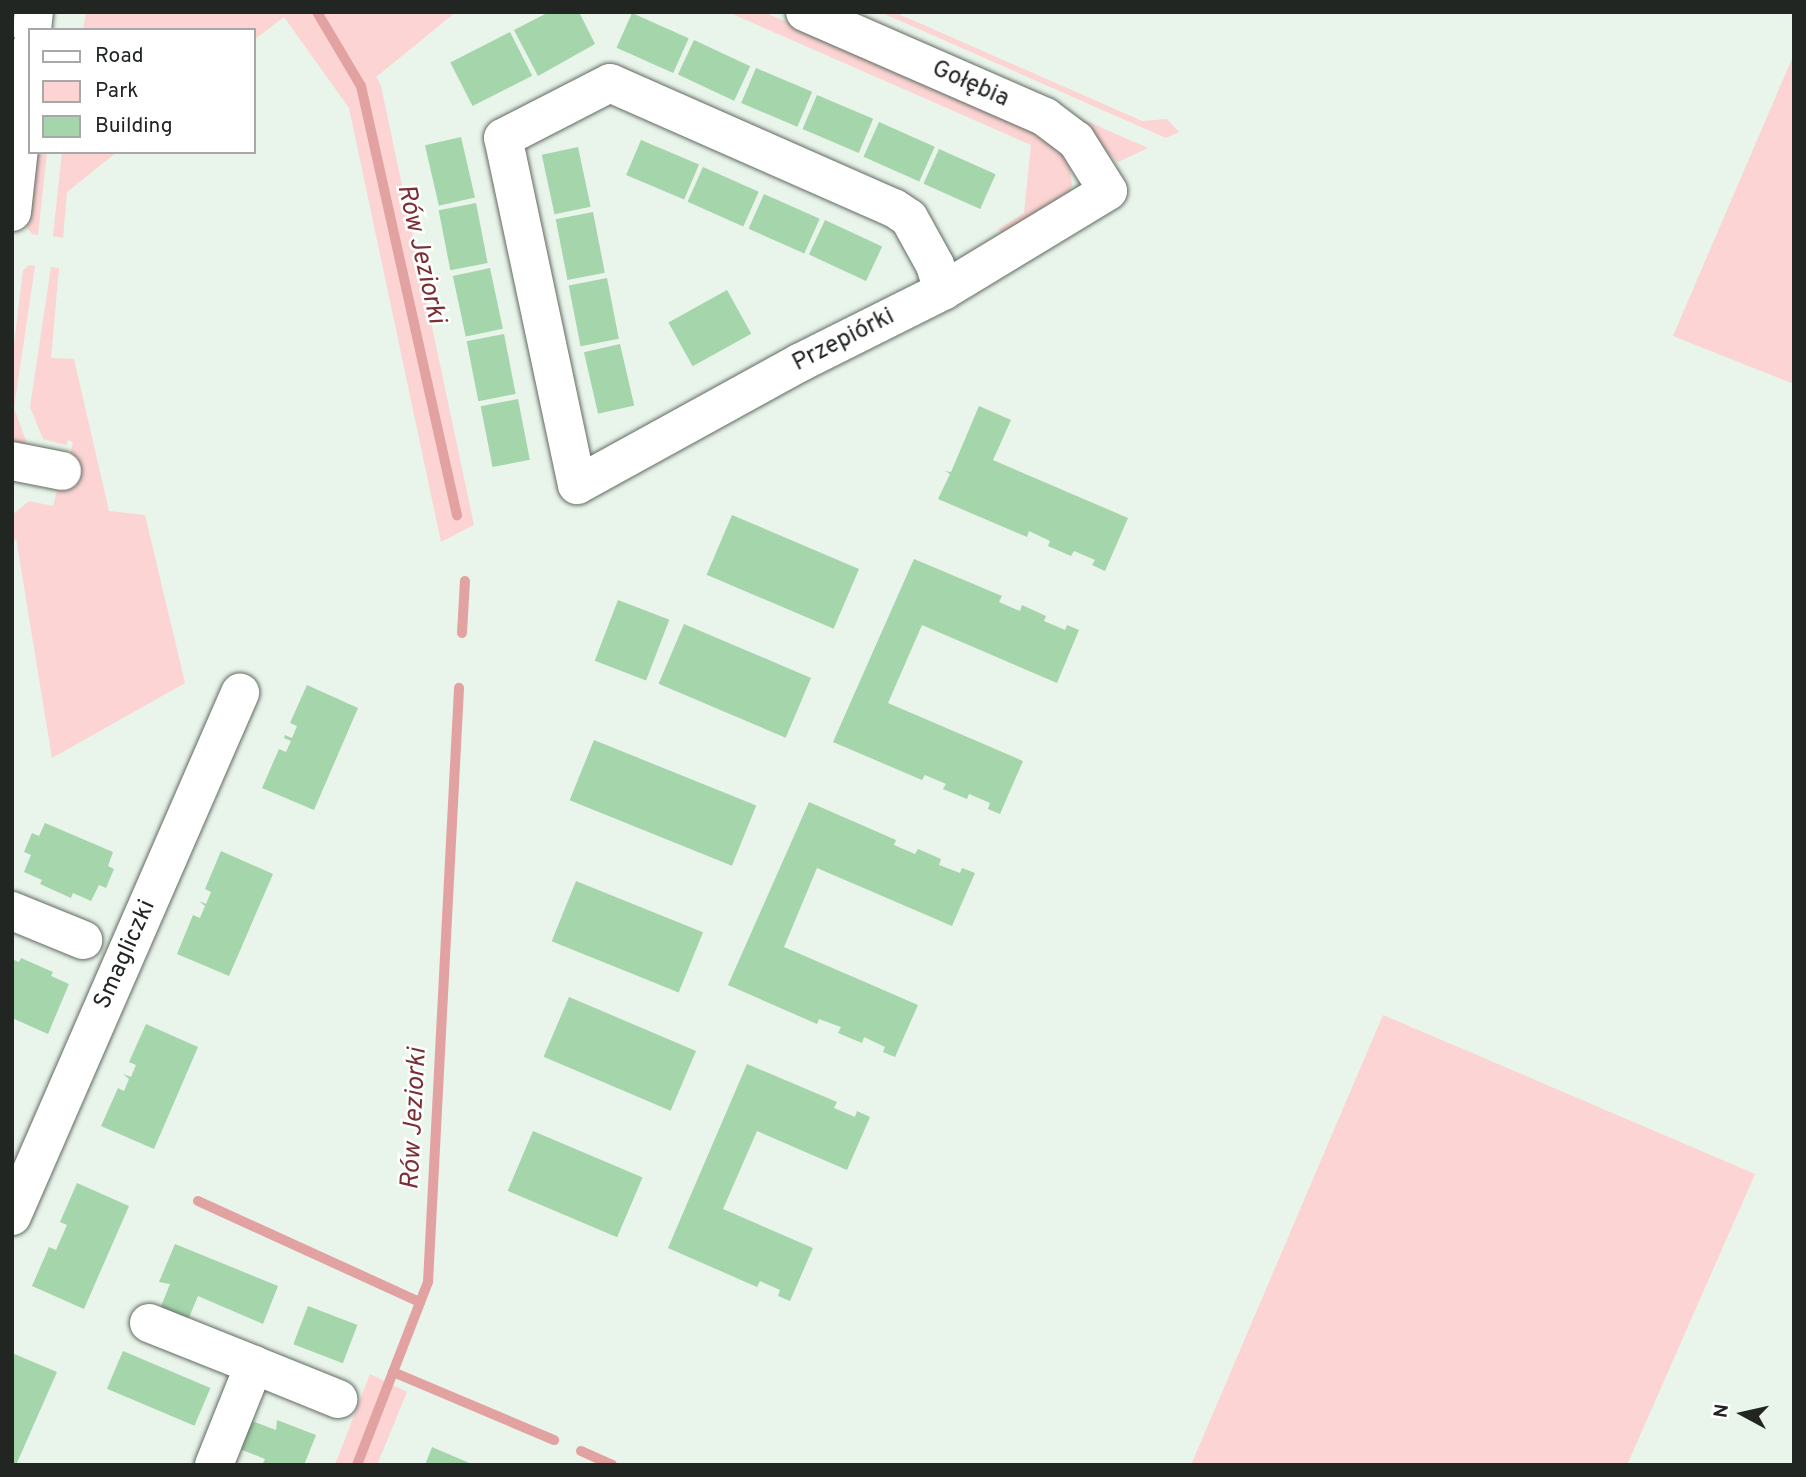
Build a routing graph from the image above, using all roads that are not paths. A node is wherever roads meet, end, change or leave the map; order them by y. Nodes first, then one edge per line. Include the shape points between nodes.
1 (805, 12) edge
2 (28, 68) edge
3 (1108, 191) joint
4 (12, 212) edge
5 (943, 290) junction
6 (12, 461) edge
7 (62, 471) dead end
8 (240, 693) dead end
9 (12, 911) edge
10 (83, 940) dead end
11 (12, 1216) edge
12 (149, 1323) dead end
13 (254, 1365) junction
14 (338, 1399) dead end
15 (214, 1465) edge

1 - 3 street, Gołębia via 1045,117 1076,140
2 - 4 street
3 - 5 street, Przepiórki
5 - 5 street, Przepiórki via 577,485 503,138 610,83 894,208 909,218
6 - 7 street
8 - 11 street, Smagliczki
9 - 10 street
12 - 13 street
13 - 14 street
13 - 15 street

